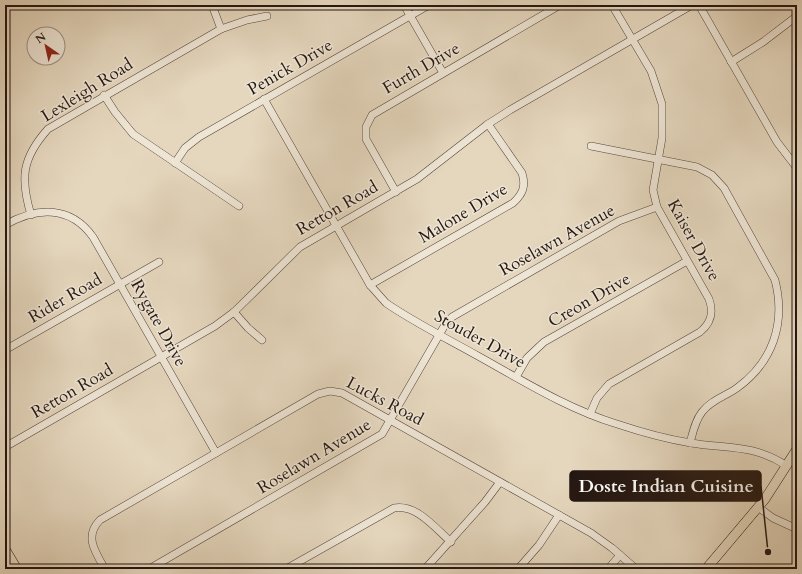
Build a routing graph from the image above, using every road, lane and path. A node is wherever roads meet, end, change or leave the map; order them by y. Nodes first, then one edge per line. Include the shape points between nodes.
1 (212, 5) edge
2 (404, 5) edge
3 (428, 5) edge
4 (560, 5) edge
5 (612, 5) edge
6 (692, 5) edge
7 (698, 5) edge
8 (267, 16) dead end
9 (410, 16) junction
10 (797, 16) edge
11 (221, 28) junction
12 (632, 40) junction
13 (731, 62) junction
14 (443, 73) junction
15 (104, 95) junction
16 (264, 99) junction
17 (488, 124) junction
18 (591, 146) dead end
19 (658, 159) junction
20 (175, 163) junction
21 (797, 168) edge
22 (396, 192) junction
23 (239, 206) dead end
24 (657, 207) junction
25 (31, 215) junction
26 (5, 226) edge
27 (336, 226) junction
28 (687, 261) junction
29 (159, 262) dead end
30 (119, 284) junction
31 (370, 285) junction
32 (234, 312) junction
33 (440, 334) junction
34 (262, 340) dead end
35 (5, 350) edge
36 (161, 358) junction
37 (516, 377) junction
38 (590, 414) junction
39 (391, 421) junction
40 (690, 443) junction
41 (5, 447) edge
42 (797, 450) edge
43 (216, 453) junction
44 (787, 466) junction
45 (500, 482) junction
46 (758, 507) junction
47 (559, 515) junction
48 (797, 529) edge
49 (451, 542) junction
50 (5, 549) edge
51 (620, 555) junction
52 (17, 569) edge
53 (105, 569) edge
54 (149, 569) edge
55 (286, 569) edge
56 (425, 569) edge
57 (518, 569) edge
58 (608, 569) edge
59 (636, 569) edge
60 (706, 569) edge

1 - 11 street
2 - 9 street
3 - 9 street, Penick Drive
4 - 14 street, Furth Drive
5 - 12 street, Kaiser Drive
6 - 12 street, Retton Road
7 - 13 street
8 - 11 street, Lexleigh Road
9 - 14 street
9 - 16 street, Penick Drive
10 - 13 street
11 - 15 street, Lexleigh Road
12 - 17 street, Retton Road
12 - 19 street, Kaiser Drive via 651,72 662,104 662,138
13 - 21 street via 777,142
14 - 22 street, Furth Drive via 377,111 366,126 369,145
15 - 20 street via 130,131
15 - 25 street, Lexleigh Road via 48,129 36,145 25,176 24,193
16 - 20 street, Penick Drive via 191,142
16 - 27 street, Stouder Drive
17 - 22 street, Retton Road via 430,170
17 - 31 street, Malone Drive via 522,173 522,193 513,203
18 - 19 street
19 - 24 street, Kaiser Drive via 653,190
19 - 40 street via 697,167 718,181 768,266 779,296 778,328 766,359 746,381 702,412
20 - 23 street
22 - 27 street, Retton Road
24 - 28 street, Kaiser Drive
24 - 33 street, Roselawn Avenue via 619,222 457,313
25 - 26 street
25 - 30 street, Rygate Drive via 50,212 68,215 82,224
27 - 31 street, Stouder Drive
27 - 32 street, Retton Road via 296,250
28 - 37 street, Creon Drive via 544,342 527,358
28 - 38 street, Kaiser Drive via 709,299 712,311 709,323 700,332 609,384 597,398
29 - 30 street, Rider Road
30 - 35 street, Rider Road
30 - 36 street, Rygate Drive
31 - 33 street, Stouder Drive via 386,303
32 - 34 street
32 - 36 street, Retton Road
33 - 37 street, Stouder Drive
33 - 39 street, Roselawn Avenue
36 - 41 street, Retton Road
36 - 43 street, Rygate Drive
37 - 38 street, Stouder Drive
38 - 40 street, Stouder Drive via 642,432
39 - 43 street, Lucks Road via 342,393 330,391 318,394
39 - 45 street, Lucks Road
39 - 54 street, Roselawn Avenue via 378,438
40 - 44 street, Stouder Drive via 754,450 767,454
42 - 44 main road
43 - 53 street, Lucks Road via 103,517 97,523 92,530 92,543
44 - 46 main road
45 - 47 street, Lucks Road
45 - 49 street
46 - 48 street via 773,518
46 - 60 main road
47 - 51 street, Lucks Road via 591,533
47 - 57 street
49 - 55 street via 415,511 402,507 394,508
49 - 56 street
50 - 52 main road
51 - 58 street
51 - 59 street, Lucks Road

